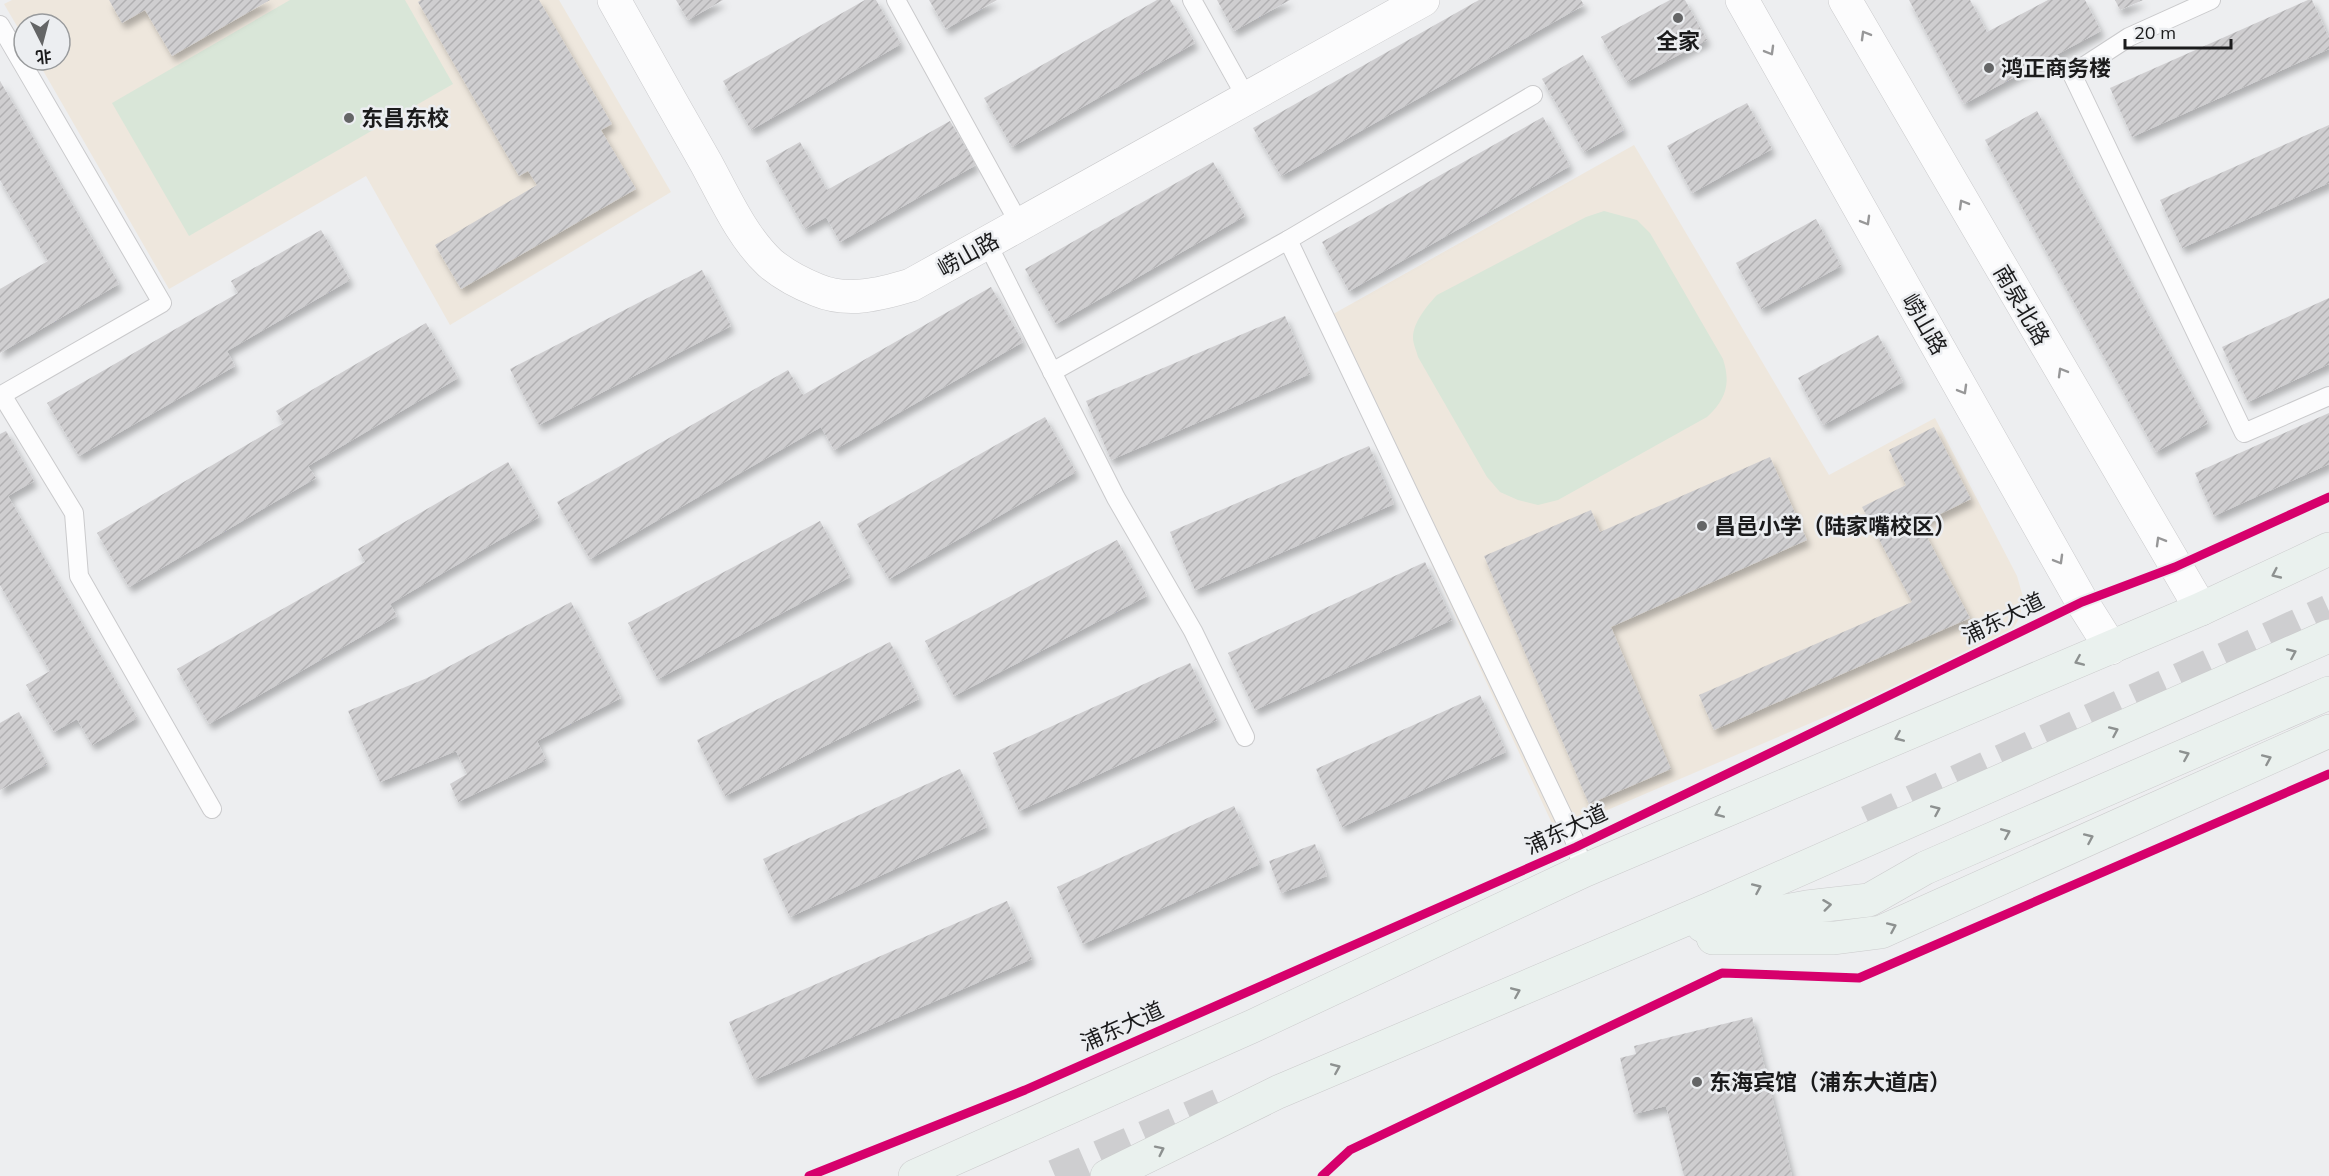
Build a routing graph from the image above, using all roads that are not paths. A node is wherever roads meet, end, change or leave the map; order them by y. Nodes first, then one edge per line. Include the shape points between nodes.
1 (614, 0) edge
2 (896, 0) edge
3 (1192, 0) edge
4 (1424, 0) edge
5 (1742, 0) edge
6 (1845, 0) edge
7 (2211, 0) edge
8 (0, 25) edge
9 (1533, 94) dead end
10 (1246, 97) junction
11 (1020, 225) junction
12 (1288, 240) junction
13 (987, 243) junction
14 (1052, 372) junction
15 (1, 395) edge
16 (2329, 396) edge
17 (2329, 549) edge
18 (2201, 609) junction
19 (2329, 636) edge
20 (2111, 648) junction
21 (2329, 693) edge
22 (2329, 730) edge
23 (1245, 737) dead end
24 (212, 809) dead end
25 (1583, 871) junction
26 (1646, 937) junction
27 (915, 1176) edge
28 (1107, 1176) edge

1 - 13 street, 崂山路 via 743,227 770,263 795,280 847,297 878,295 911,285
2 - 11 lane
3 - 10 lane
4 - 10 street, 崂山路
5 -> 20 street, 崂山路
18 -> 6 street, 南泉北路
7 - 16 lane via 2129,37 2072,74 2244,433
8 - 15 lane via 162,303
9 - 12 lane
10 - 11 street, 崂山路
11 - 13 street, 崂山路
12 - 14 lane
12 - 25 lane via 1574,839
13 - 14 lane
14 - 23 lane via 1116,498 1193,631
15 - 24 lane via 74,513 79,576
17 -> 18 main road, 浦东大道
18 - 20 main road, 浦东大道
26 -> 19 main road
20 -> 25 main road, 浦东大道
26 -> 21 main road via 1807,907 1869,900 1925,868
26 -> 22 main road via 1787,939 1881,932
25 - 27 main road, 浦东大道 via 1253,1026
28 -> 26 main road via 1278,1092

